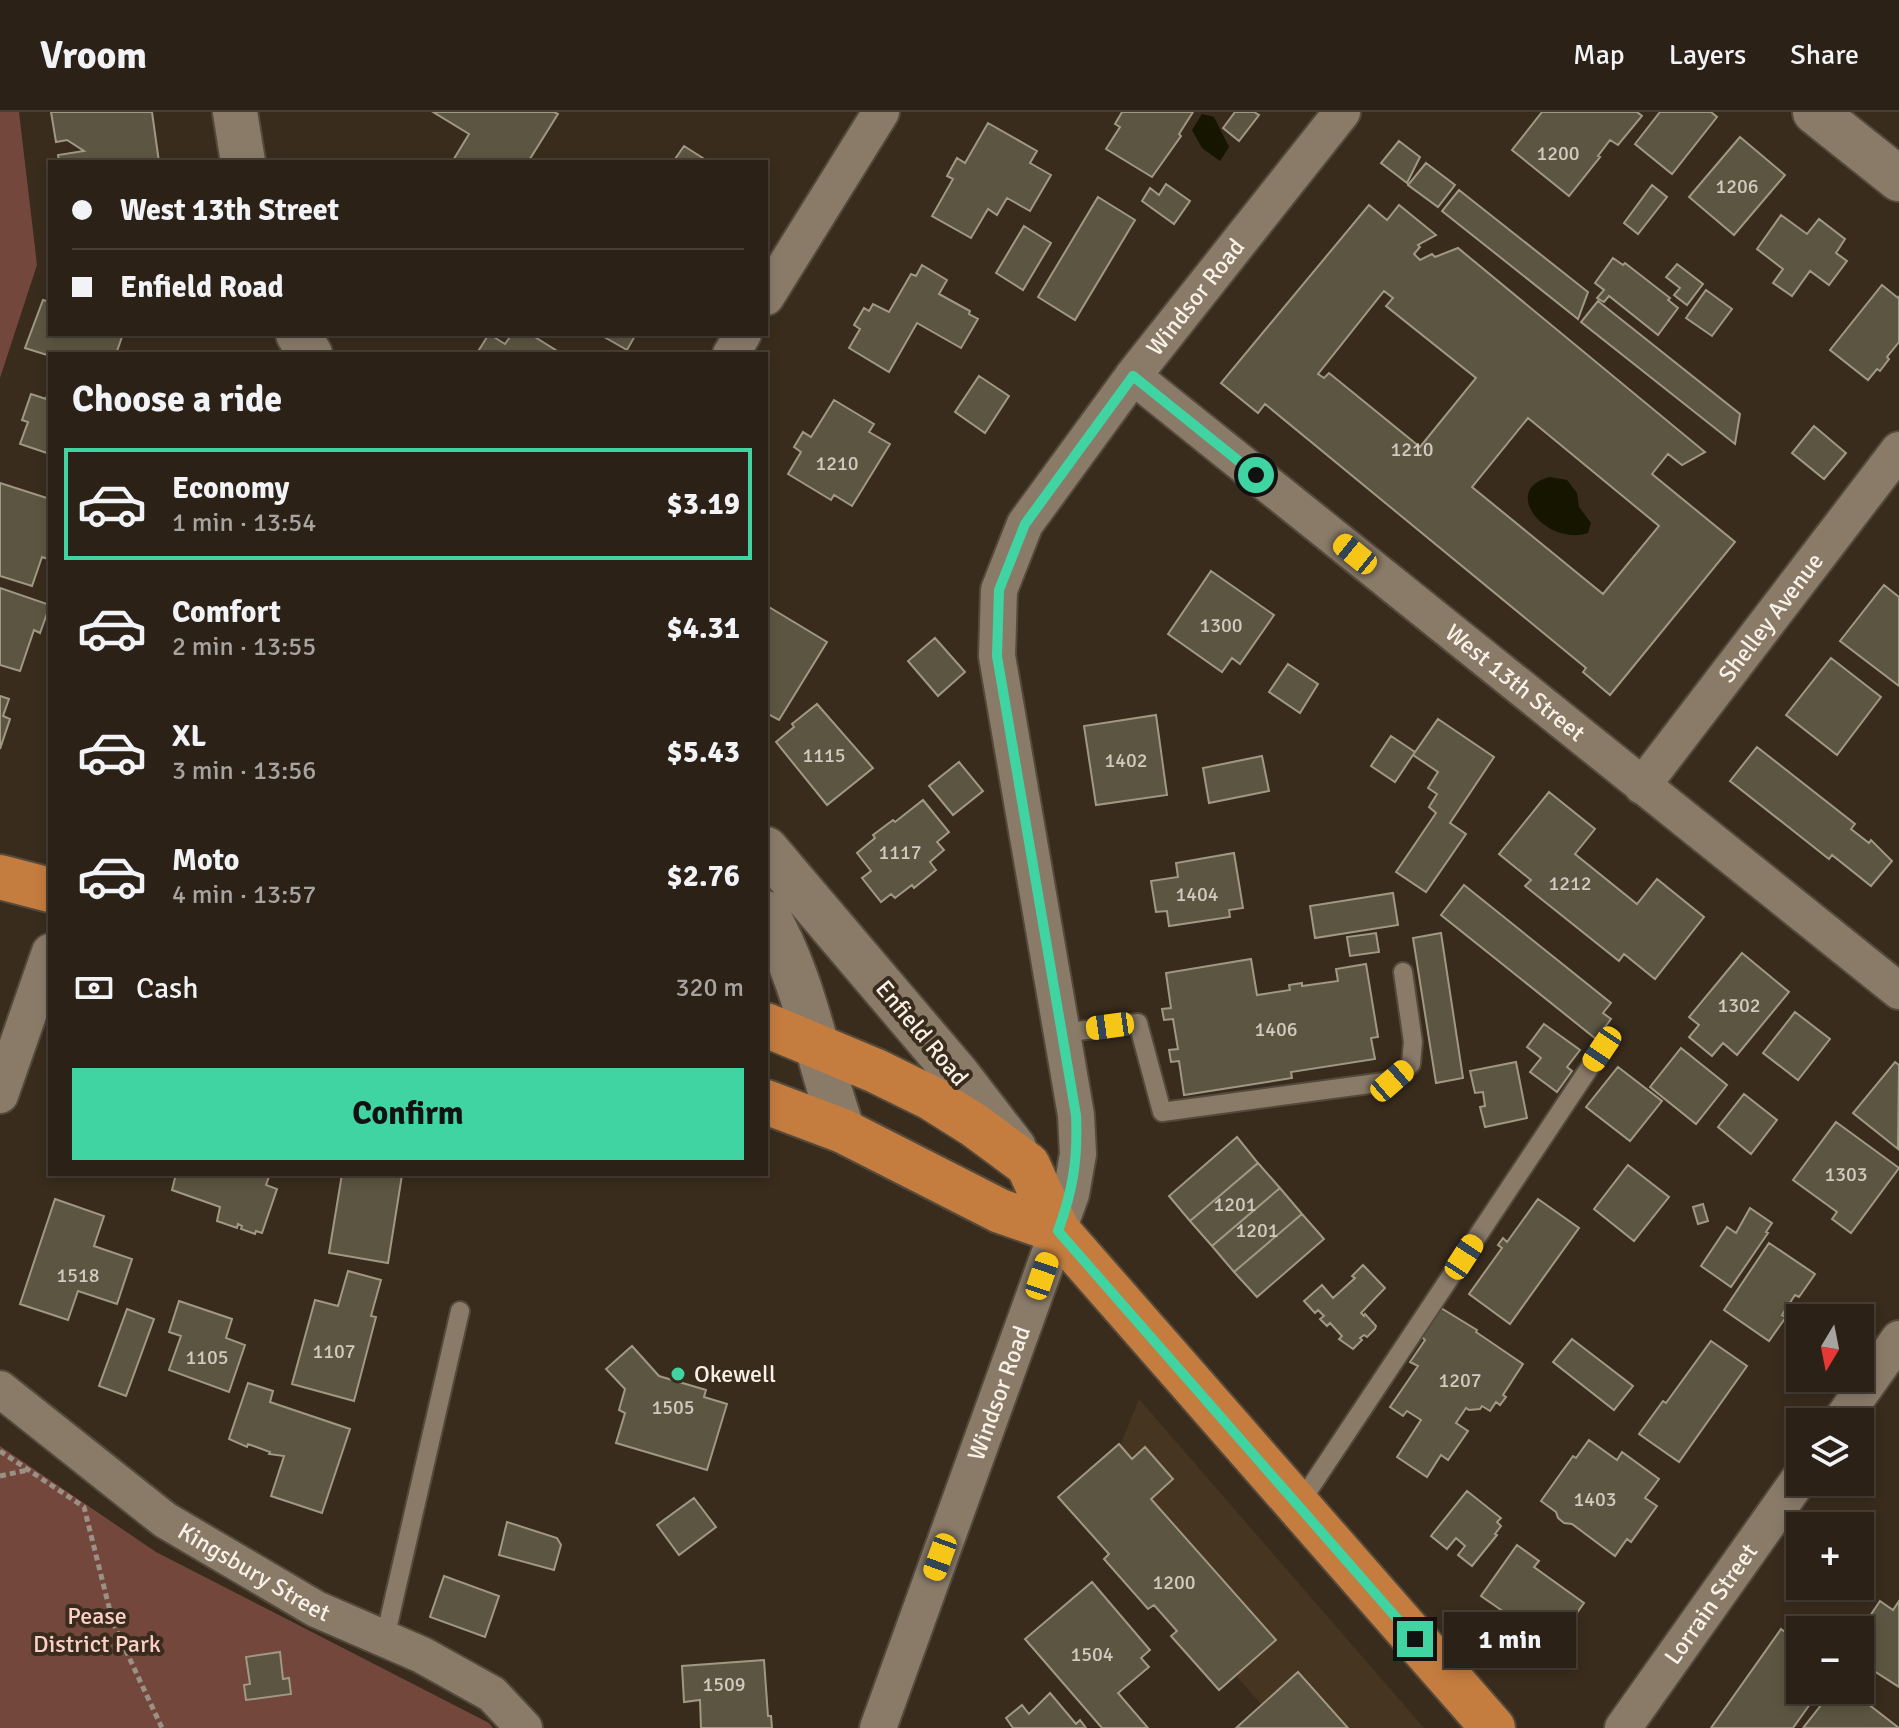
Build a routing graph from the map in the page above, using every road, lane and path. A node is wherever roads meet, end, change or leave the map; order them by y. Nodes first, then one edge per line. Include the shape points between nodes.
1 (235, 112) edge
2 (881, 112) edge
3 (1342, 112) edge
4 (1815, 112) edge
5 (243, 160) edge
6 (1899, 179) edge
7 (768, 294) edge
8 (1133, 376) junction
9 (1899, 450) edge
10 (1642, 786) junction
11 (768, 851) edge
12 (0, 877) edge
13 (48, 889) edge
14 (768, 917) edge
15 (48, 958) edge
16 (1403, 972) dead end
17 (1899, 991) edge
18 (768, 1026) edge
19 (1063, 1033) junction
20 (817, 1045) junction
21 (1602, 1049) dead end
22 (0, 1095) edge
23 (768, 1103) edge
24 (843, 1131) junction
25 (1028, 1165) junction
26 (1058, 1231) junction
27 (460, 1311) dead end
28 (1899, 1339) edge
29 (0, 1389) edge
30 (1850, 1408) edge
31 (0, 1451) edge
32 (28, 1470) junction
33 (0, 1476) edge
34 (1787, 1496) edge
35 (1298, 1506) junction
36 (385, 1638) junction
37 (162, 1728) edge
38 (524, 1728) edge
39 (878, 1728) edge
40 (1493, 1728) edge
41 (1623, 1728) edge

1 - 5 main road
2 - 7 street
3 - 8 street, Windsor Road
4 - 6 main road
8 - 10 street, West 13th Street
8 - 19 street, Windsor Road via 1025,524 999,590 997,656
9 - 10 street, Shelley Avenue
10 - 17 street, West 13th Street
11 - 25 main road, Enfield Road
12 - 13 main road
14 - 20 main road
15 - 22 street
16 - 19 lane via 1411,1064 1392,1081 1162,1112 1138,1023
18 - 20 main road
19 - 26 street, Windsor Road via 1078,1154
20 - 24 main road
20 - 25 main road via 931,1098
21 - 35 lane
23 - 24 main road, Enfield Road
24 - 26 main road, Enfield Road via 1000,1211
25 - 26 main road, Enfield Road
26 - 35 main road, Enfield Road
26 - 39 street, Windsor Road
27 - 36 lane
28 - 30 street
29 - 36 street, Kingsbury Street via 165,1520 316,1609
31 - 32 path
32 - 33 path
32 - 37 path via 84,1507 113,1623
34 - 41 street, Lorrain Street
35 - 40 main road, Enfield Road
36 - 38 street, Kingsbury Street via 492,1694

